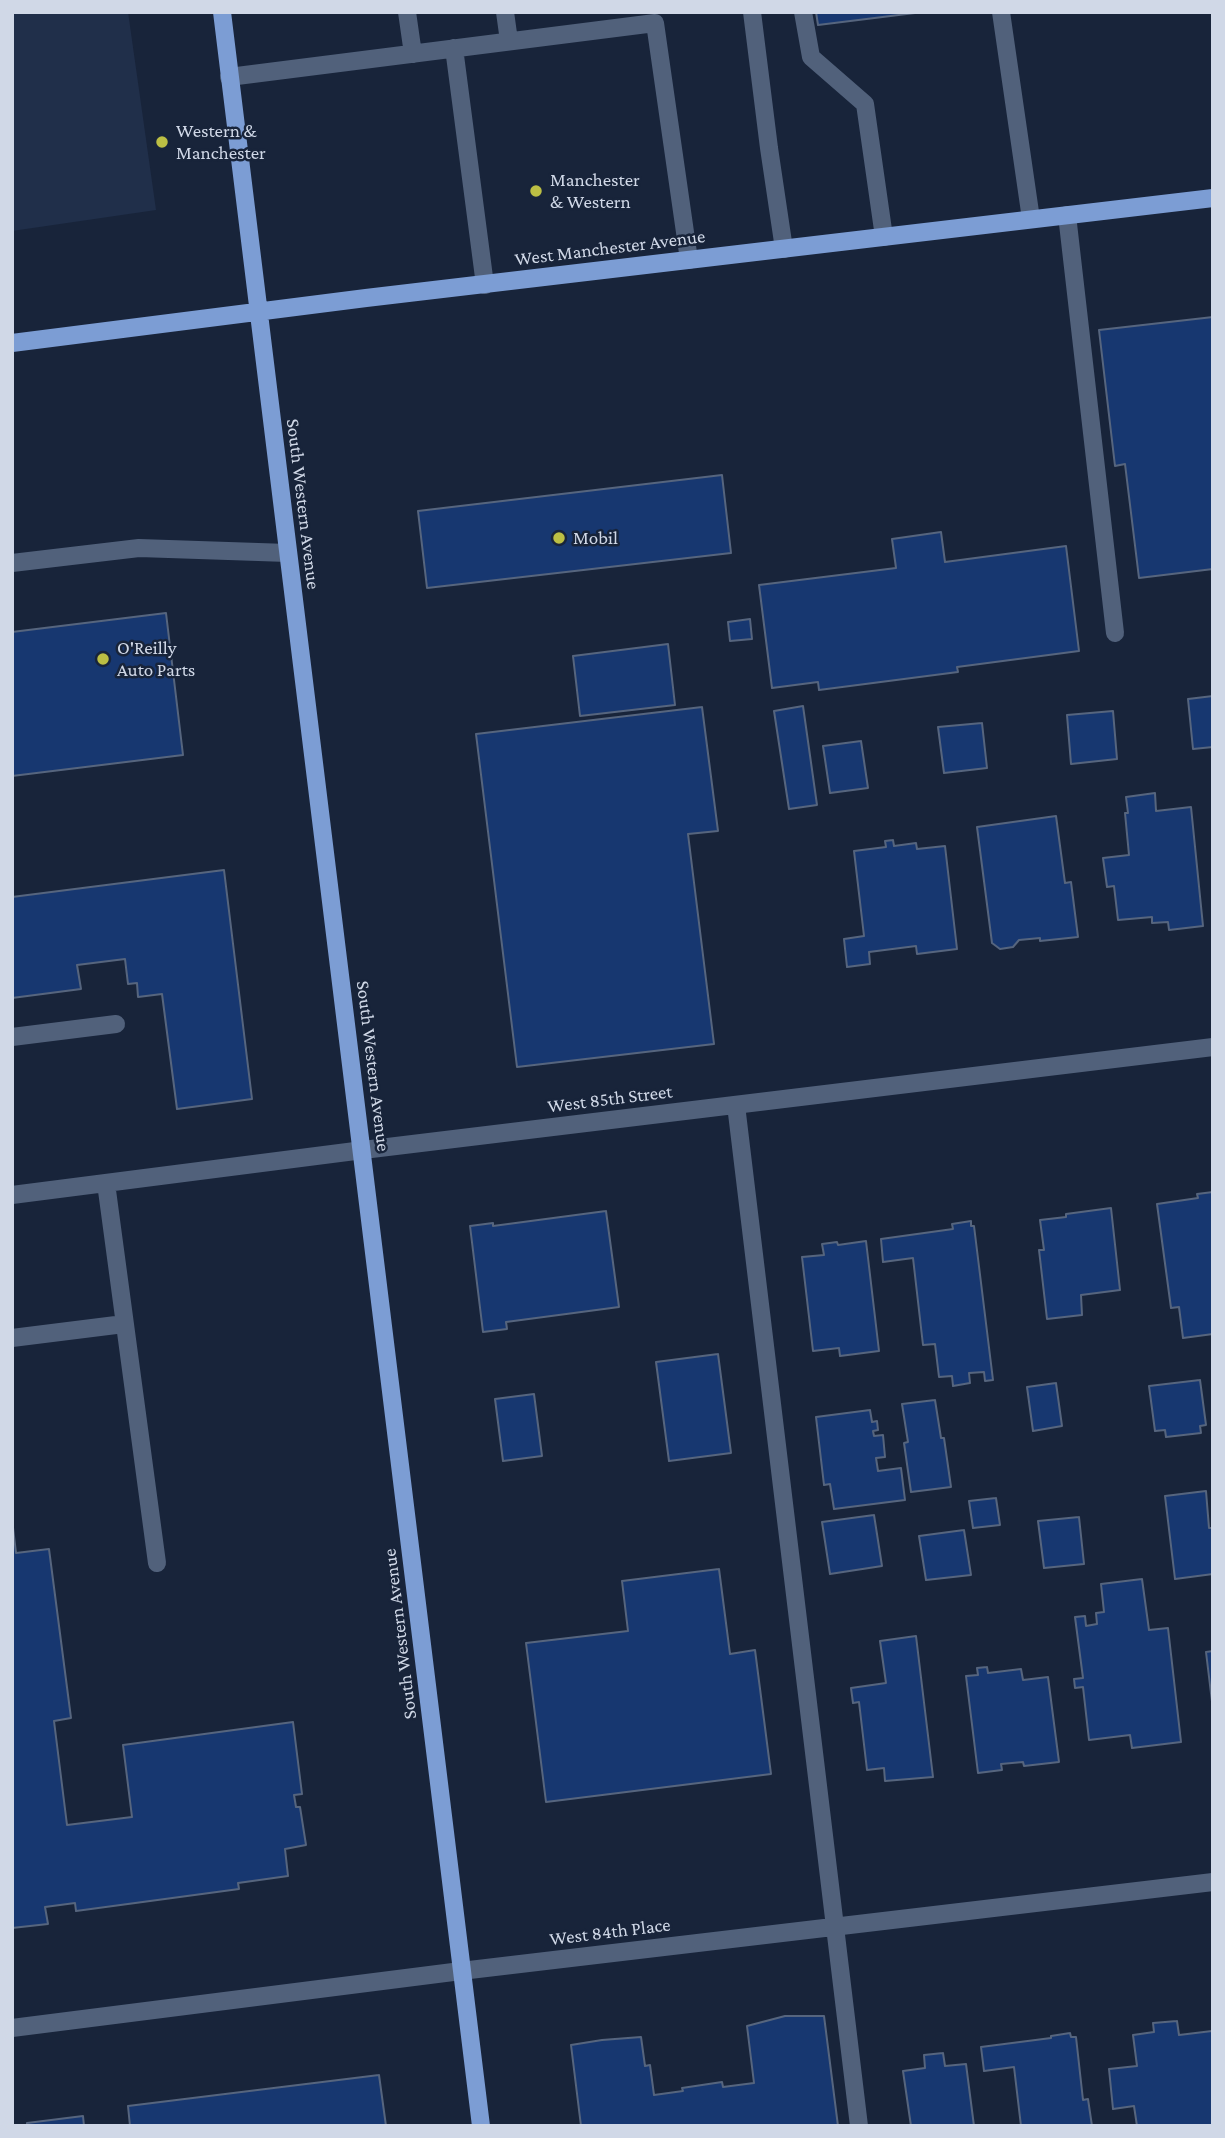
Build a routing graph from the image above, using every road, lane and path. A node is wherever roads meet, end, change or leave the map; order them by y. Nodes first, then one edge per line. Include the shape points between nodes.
1 (222, 12) edge
2 (407, 12) edge
3 (505, 12) edge
4 (752, 12) edge
5 (803, 12) edge
6 (1001, 12) edge
7 (602, 21) edge
8 (509, 41) junction
9 (454, 48) junction
10 (413, 54) junction
11 (229, 77) junction
12 (1213, 198) edge
13 (1067, 215) junction
14 (1031, 219) junction
15 (884, 237) junction
16 (784, 249) junction
17 (689, 260) junction
18 (485, 285) junction
19 (257, 312) junction
20 (12, 343) edge
21 (288, 553) junction
22 (12, 563) edge
23 (1115, 633) dead end
24 (116, 1024) dead end
25 (12, 1037) edge
26 (1213, 1047) edge
27 (736, 1105) junction
28 (363, 1150) junction
29 (106, 1183) junction
30 (12, 1195) edge
31 (124, 1324) junction
32 (12, 1338) edge
33 (157, 1563) dead end
34 (1213, 1882) edge
35 (834, 1926) junction
36 (461, 1971) junction
37 (12, 2028) edge
38 (481, 2126) edge
39 (859, 2126) edge

1 - 11 main road, South Western Avenue
2 - 10 street
3 - 8 street
4 - 16 street
5 - 15 street via 811,57 865,104
6 - 14 street
7 - 8 street
7 - 17 street via 655,23
8 - 9 street
9 - 10 street
9 - 18 street
10 - 11 street
11 - 19 main road, South Western Avenue
12 - 13 main road, West Manchester Avenue
13 - 14 main road, West Manchester Avenue
13 - 23 street
14 - 15 main road, West Manchester Avenue
15 - 16 main road, West Manchester Avenue
16 - 17 main road, West Manchester Avenue
17 - 18 main road, West Manchester Avenue
18 - 19 main road, West Manchester Avenue
19 - 20 main road, West Manchester Avenue
19 - 21 main road, South Western Avenue
21 - 22 street via 139,548
21 - 28 main road, South Western Avenue
24 - 25 street
26 - 27 street, West 85th Street
27 - 28 street, West 85th Street
27 - 35 street
28 - 29 street, West 85th Street
28 - 36 main road, South Western Avenue
29 - 30 street, West 85th Street
29 - 31 street
31 - 32 street
31 - 33 street
34 - 35 street, West 84th Place
35 - 36 street, West 84th Place
35 - 39 street
36 - 37 street, West 84th Place
36 - 38 main road, South Western Avenue

